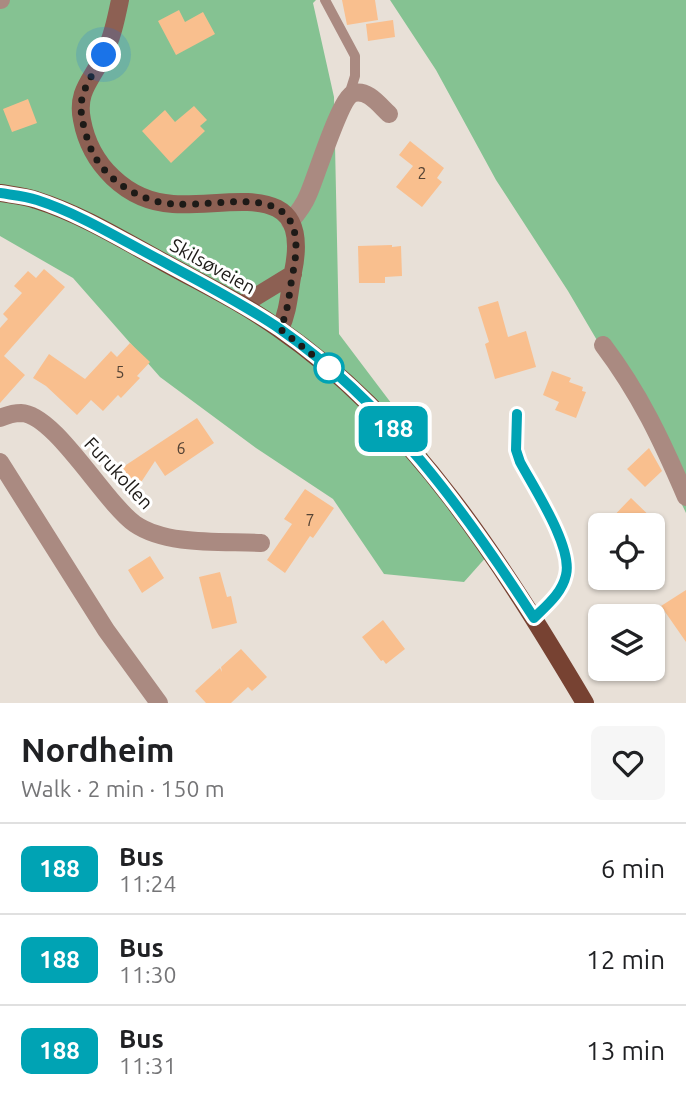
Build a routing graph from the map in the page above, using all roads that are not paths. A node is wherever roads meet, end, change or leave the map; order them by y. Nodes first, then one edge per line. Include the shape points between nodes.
1 (120, 0) edge
2 (326, 0) edge
3 (349, 96) junction
4 (389, 114) dead end
5 (0, 193) edge
6 (290, 222) junction
7 (293, 274) junction
8 (242, 305) junction
9 (280, 329) junction
10 (603, 345) dead end
11 (517, 414) dead end
12 (0, 418) edge
13 (0, 462) edge
14 (686, 497) edge
15 (261, 543) dead end
16 (534, 618) junction
17 (159, 703) edge
18 (585, 703) edge

1 - 6 main road via 104,55 80,95 90,148 99,163 115,180 150,199 173,204 234,200 268,204
2 - 3 lane via 355,56
3 - 4 street via 367,93
3 - 6 street via 308,196
5 - 8 main road, Skilsøveien via 36,199 93,224
6 - 7 main road via 298,242
7 - 8 main road
7 - 9 main road
8 - 9 main road, Skilsøveien
9 - 16 main road, Skilsøveien via 383,417 483,540
10 - 14 street via 660,436
11 - 16 lane via 520,462 567,555 562,586
12 - 15 street, Furukollen via 22,413 38,418 134,523 155,534
13 - 17 street via 106,630
16 - 18 main road, Skilsøveien

